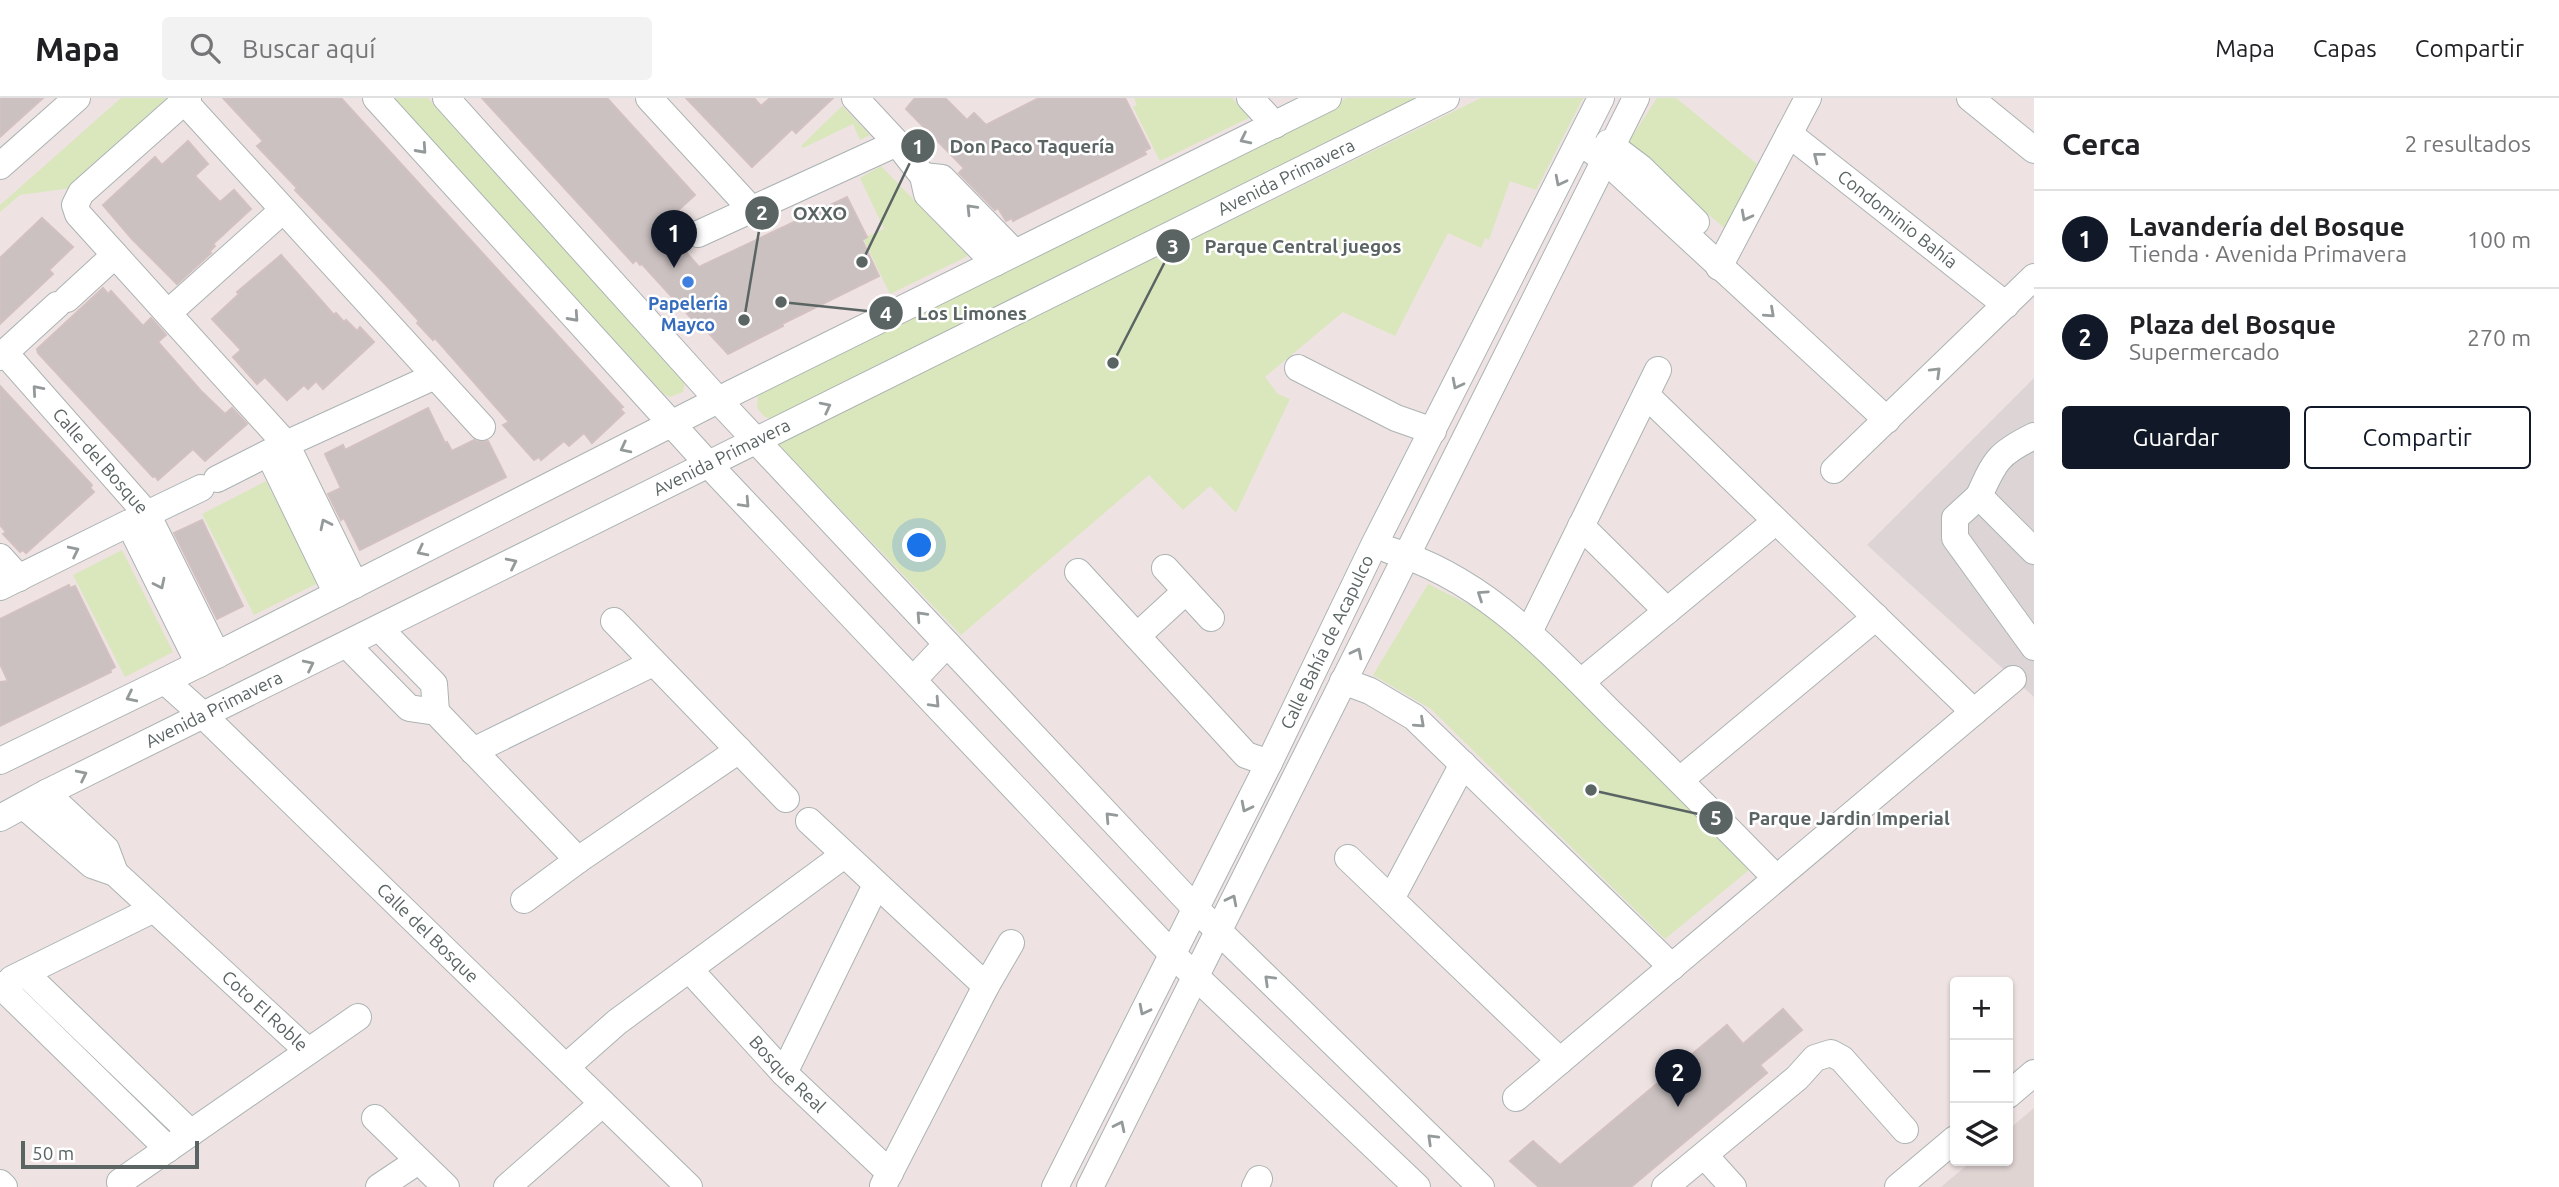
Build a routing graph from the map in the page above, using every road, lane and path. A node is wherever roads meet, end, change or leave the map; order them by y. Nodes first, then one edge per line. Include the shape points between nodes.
1 (77, 98) edge
2 (376, 98) edge
3 (446, 98) edge
4 (649, 98) edge
5 (855, 98) edge
6 (1250, 98) edge
7 (1328, 98) edge
8 (1446, 98) edge
9 (1601, 98) edge
10 (1636, 98) edge
11 (1808, 98) edge
12 (1970, 98) edge
13 (186, 100) edge
14 (1283, 112) edge
15 (1789, 134) junction
16 (1583, 135) junction
17 (897, 143) junction
18 (2034, 150) edge
19 (1608, 153) junction
20 (0, 166) edge
21 (283, 210) junction
22 (752, 210) junction
23 (698, 234) dead end
24 (115, 255) junction
25 (1004, 258) junction
26 (1719, 267) junction
27 (2034, 278) edge
28 (1508, 284) junction
29 (1536, 296) junction
30 (2006, 305) junction
31 (168, 313) junction
32 (2, 355) edge
33 (1298, 368) dead end
34 (1658, 370) dead end
35 (435, 376) junction
36 (1646, 395) junction
37 (718, 400) junction
38 (1887, 420) junction
39 (671, 424) junction
40 (482, 427) dead end
41 (1433, 430) junction
42 (2034, 436) edge
43 (756, 442) junction
44 (277, 449) junction
45 (709, 465) junction
46 (1835, 470) dead end
47 (1979, 496) junction
48 (138, 519) junction
49 (1776, 520) junction
50 (1581, 526) junction
51 (1374, 545) junction
52 (2034, 551) edge
53 (1406, 555) junction
54 (0, 557) edge
55 (1165, 568) dead end
56 (1078, 572) dead end
57 (9, 583) edge
58 (346, 589) junction
59 (1186, 591) junction
60 (1667, 611) junction
61 (1876, 617) junction
62 (1211, 618) dead end
63 (614, 621) dead end
64 (380, 629) junction
65 (1529, 632) junction
66 (1137, 636) junction
67 (947, 644) junction
68 (347, 645) junction
69 (2034, 646) edge
70 (208, 659) junction
71 (653, 663) junction
72 (2012, 679) dead end
73 (913, 680) junction
74 (165, 681) junction
75 (1343, 681) junction
76 (1581, 682) junction
77 (436, 712) junction
78 (1974, 712) junction
79 (204, 716) junction
80 (738, 750) junction
81 (473, 751) junction
82 (0, 761) edge
83 (1269, 763) junction
84 (1463, 764) junction
85 (1680, 780) junction
86 (786, 799) dead end
87 (35, 800) junction
88 (0, 818) edge
89 (809, 821) dead end
90 (844, 855) junction
91 (1348, 858) dead end
92 (578, 860) junction
93 (1776, 878) junction
94 (876, 886) junction
95 (1391, 899) junction
96 (524, 900) dead end
97 (1195, 908) junction
98 (155, 909) junction
99 (1218, 929) junction
100 (1011, 943) dead end
101 (1172, 954) junction
102 (1672, 967) junction
103 (689, 969) junction
104 (25, 973) junction
105 (1194, 976) junction
106 (0, 985) edge
107 (986, 986) junction
108 (358, 1017) dead end
109 (308, 1051) junction
110 (1560, 1061) junction
111 (566, 1067) junction
112 (784, 1073) junction
113 (2034, 1073) edge
114 (2013, 1091) edge
115 (1516, 1098) dead end
116 (601, 1104) junction
117 (375, 1118) dead end
118 (1905, 1130) dead end
119 (191, 1133) junction
120 (1950, 1143) edge
121 (168, 1149) junction
122 (1705, 1156) junction
123 (418, 1160) junction
124 (886, 1180) edge
125 (120, 1182) dead end
126 (0, 1183) edge
127 (4, 1187) edge
128 (379, 1187) edge
129 (446, 1187) edge
130 (508, 1187) edge
131 (689, 1187) edge
132 (1055, 1187) edge
133 (1090, 1187) edge
134 (1417, 1187) edge
135 (1480, 1187) edge
136 (1665, 1187) edge
137 (1733, 1187) edge
138 (1898, 1187) edge

1 - 20 street
2 -> 39 street
3 - 37 street
4 - 22 street
5 - 17 street
6 - 14 street
7 - 14 street
43 -> 8 street, Avenida Primavera
9 - 16 street, Calle Bahía de Acapulco
10 - 19 street, Calle Bahía de Acapulco
11 - 15 street
12 - 18 street
13 - 21 street
13 - 24 street via 81,193 75,205
14 -> 25 street
15 -> 26 street
30 -> 15 street, Condominio Bahía
16 - 19 street
16 -> 28 street, Calle Bahía de Acapulco
17 - 22 street
17 - 25 street via 923,176 942,178
19 - 26 street
19 - 29 street, Calle Bahía de Acapulco
21 - 31 street
21 - 35 street
22 - 23 street
24 - 31 street
24 - 32 street
25 - 37 street
26 -> 38 street
27 - 30 street
28 - 29 street
28 -> 41 street, Calle Bahía de Acapulco
29 - 53 street, Calle Bahía de Acapulco
38 -> 30 street
31 - 44 street
48 -> 32 street, Calle del Bosque
33 - 41 street via 1396,418
34 - 36 street
35 - 40 street
35 - 44 street
36 - 49 street
36 - 50 street
37 - 39 street
37 - 43 street
38 - 46 street
39 - 45 street
39 -> 58 street
41 - 51 street, Calle Bahía de Acapulco
42 - 47 street via 2005,450
43 - 45 street, Avenida Primavera
67 -> 43 street
44 - 48 street
44 - 58 street
64 -> 45 street, Avenida Primavera
45 -> 73 street
47 - 52 street
47 - 69 street via 1955,518 1955,538
57 -> 48 street
48 - 70 street, Calle del Bosque
49 - 60 street
49 - 61 street
50 - 60 street
50 - 65 street
51 - 53 street
51 - 83 street, Calle Bahía de Acapulco
65 -> 53 street via 1483,594
75 -> 53 street, Calle Bahía de Acapulco
54 - 57 street
55 - 59 street
56 - 66 street
58 - 70 street
59 - 62 street
59 - 66 street
60 - 76 street
61 - 78 street
61 - 85 street
63 - 71 street
64 - 68 street, Avenida Primavera
64 - 77 street via 434,684
65 - 76 street
66 - 83 street via 1246,755
67 - 73 street
97 -> 67 street
68 - 77 street via 409,708
79 -> 68 street, Avenida Primavera
70 - 74 street
71 - 80 street
71 - 81 street
72 - 78 street
73 -> 101 street
74 - 79 street, Calle del Bosque
74 -> 82 street
75 -> 84 street via 1414,717
99 -> 75 street, Calle Bahía de Acapulco
76 - 85 street
77 - 81 street
78 - 93 street
87 -> 79 street, Avenida Primavera
79 - 111 street, Calle del Bosque
80 - 86 street
80 - 92 street
81 - 92 street
83 -> 97 street, Calle Bahía de Acapulco
84 - 95 street
84 - 102 street
85 - 93 street
87 - 88 street, Avenida Primavera
87 - 98 street, Coto El Roble via 92,865 115,873
89 - 90 street
90 - 94 street
90 - 103 street
91 - 95 street
92 - 96 street
93 - 102 street
94 - 107 street
94 - 112 street
95 - 110 street
97 - 99 street
97 - 101 street, Calle Bahía de Acapulco
98 - 104 street
98 - 109 street, Coto El Roble
99 - 105 street, Calle Bahía de Acapulco
135 -> 99 street
100 - 107 street, Bosque Real
101 - 105 street
101 -> 132 street, Calle Bahía de Acapulco
102 - 110 street
103 - 111 street
103 - 112 street, Bosque Real
104 - 106 street
104 - 119 street
133 -> 105 street, Calle Bahía de Acapulco
105 - 134 street
106 - 121 street
107 - 124 street, Bosque Real
108 - 109 street
109 - 119 street, Coto El Roble
110 - 115 street
111 - 116 street, Calle del Bosque
112 - 124 street, Bosque Real
113 - 114 street
116 - 130 street
116 - 131 street, Calle del Bosque
117 - 123 street
118 - 122 street via 1842,1059 1830,1053 1815,1058
119 - 121 street, Coto El Roble
120 - 138 street
121 - 125 street, Coto El Roble
122 - 136 street
122 - 137 street
123 - 128 street
123 - 129 street
126 - 127 street

